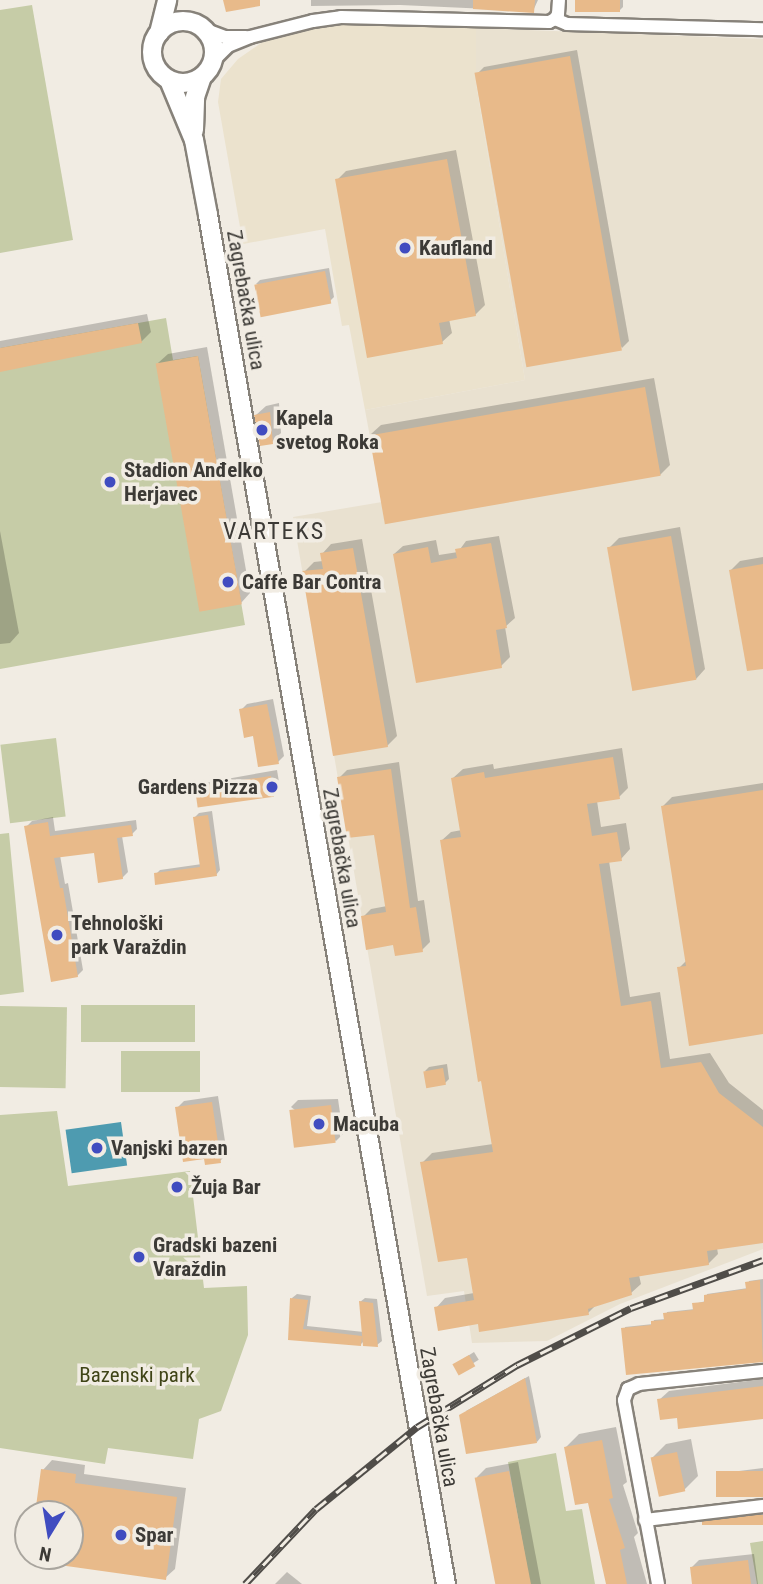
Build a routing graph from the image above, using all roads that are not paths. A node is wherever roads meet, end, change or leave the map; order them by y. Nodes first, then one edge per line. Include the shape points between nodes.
1 (167, 0) edge
2 (178, 0) edge
3 (559, 0) edge
4 (555, 19) junction
5 (197, 26) junction
6 (763, 29) edge
7 (159, 33) junction
8 (250, 37) junction
9 (213, 61) junction
10 (202, 78) junction
11 (169, 80) junction
12 (194, 140) junction
13 (763, 1371) edge
14 (763, 1506) edge
15 (645, 1520) junction
16 (446, 1584) edge
17 (658, 1584) edge

1 - 7 main road, Zagrebačka ulica
2 - 5 main road
3 - 4 street
4 - 6 street via 567,24
4 - 8 street via 341,17
5 - 7 main road via 173,23
5 - 8 street via 225,37
5 - 9 main road via 213,44
7 - 11 main road, Zagrebačka ulica via 153,59
8 - 9 street via 228,46
9 - 10 main road, Zagrebačka ulica
10 - 11 main road via 186,83
10 - 12 main road, Zagrebačka ulica via 195,97
11 - 12 main road, Zagrebačka ulica
12 - 16 main road, Zagrebačka ulica
13 - 15 street via 639,1384 628,1389 624,1400
14 - 15 street
15 - 17 street

